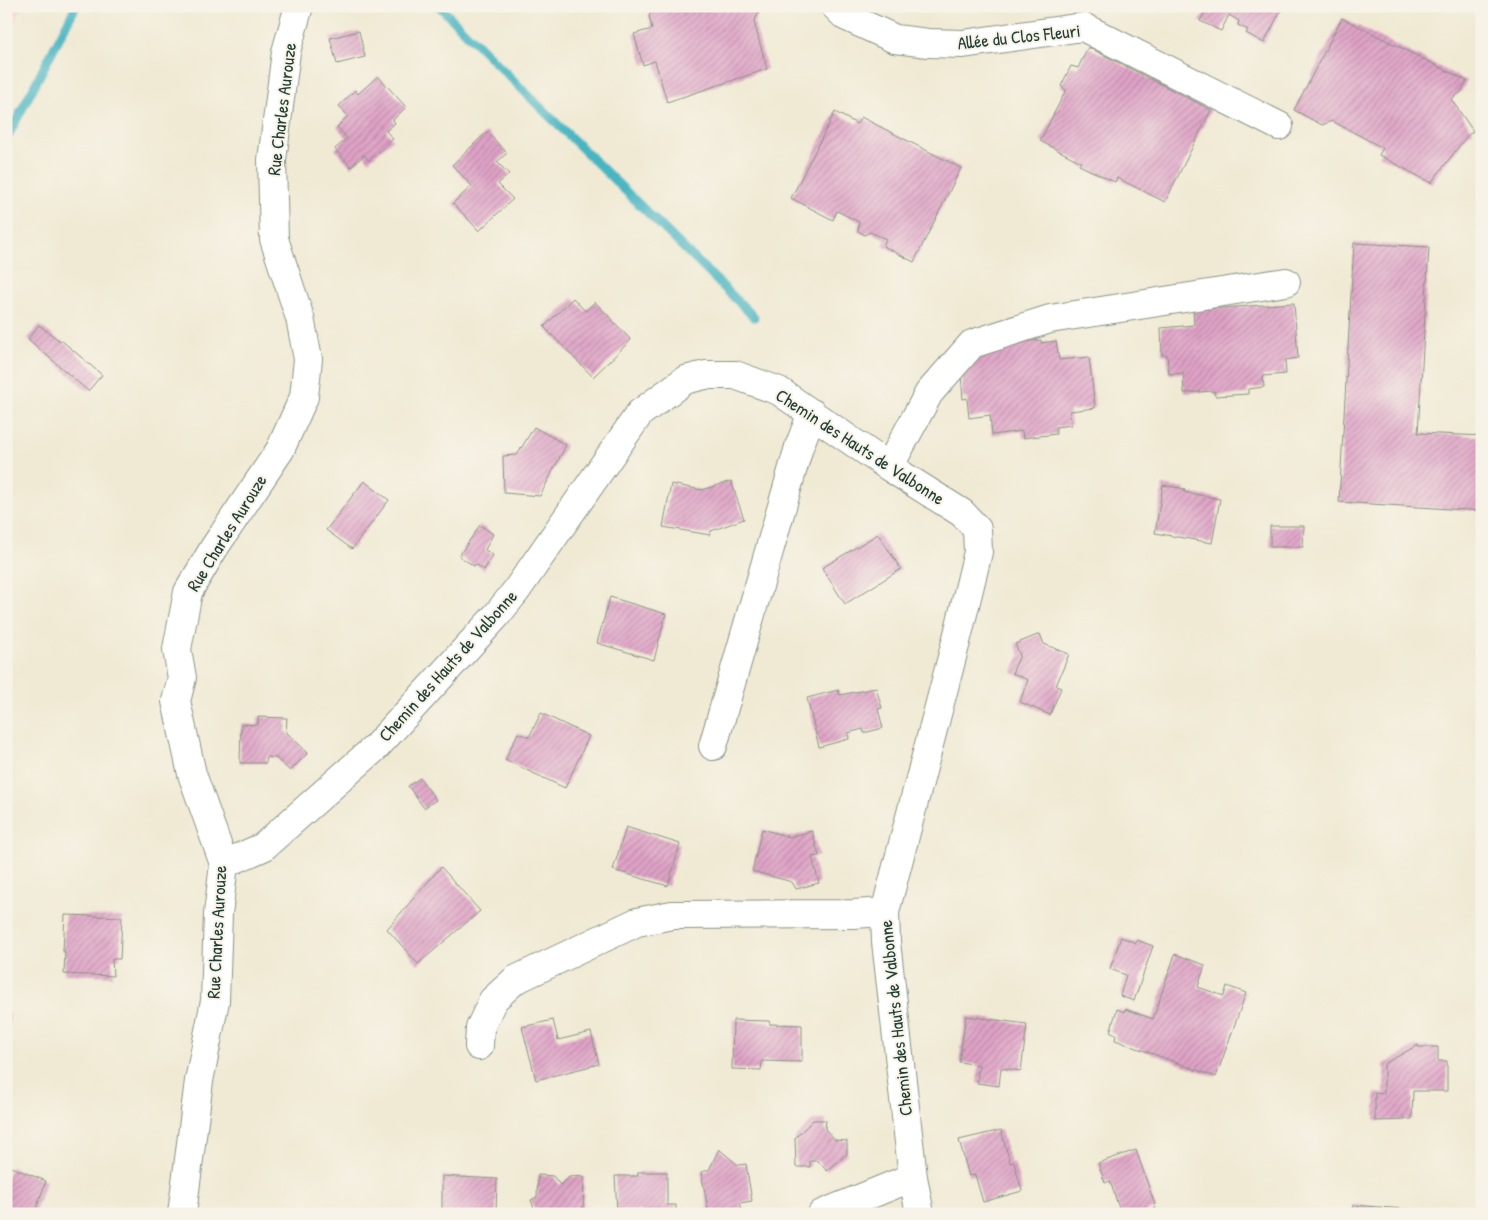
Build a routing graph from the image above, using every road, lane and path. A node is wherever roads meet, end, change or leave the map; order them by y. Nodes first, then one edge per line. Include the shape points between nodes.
1 (299, 6) edge
2 (834, 6) edge
3 (1279, 126) dead end
4 (1286, 282) dead end
5 (812, 413) junction
6 (889, 467) junction
7 (713, 746) dead end
8 (224, 864) junction
9 (885, 912) junction
10 (479, 1046) dead end
11 (913, 1177) junction
12 (182, 1214) edge
13 (822, 1214) edge
14 (920, 1214) edge

1 - 8 street, Rue Charles Aurouze via 286,52 272,160 274,239 300,318 308,359 304,397 280,450 188,592 177,649 182,678 176,701 192,774
2 - 3 street, Allée du Clos Fleuri via 845,16 895,39 928,44 963,44 1082,27
4 - 6 street via 1050,319 972,344 929,393
5 - 6 street, Chemin des Hauts de Valbonne
5 - 7 street via 799,447
5 - 8 street, Chemin des Hauts de Valbonne via 778,390 735,375 705,375 685,380 664,394 640,413 496,616 376,747 263,847
6 - 9 street, Chemin des Hauts de Valbonne via 962,513 977,529 978,552
8 - 12 street, Rue Charles Aurouze via 218,914 215,1001 199,1081
9 - 10 street via 672,915 637,922 515,980 492,1000 480,1028
9 - 11 street, Chemin des Hauts de Valbonne
11 - 13 street
11 - 14 street, Chemin des Hauts de Valbonne

